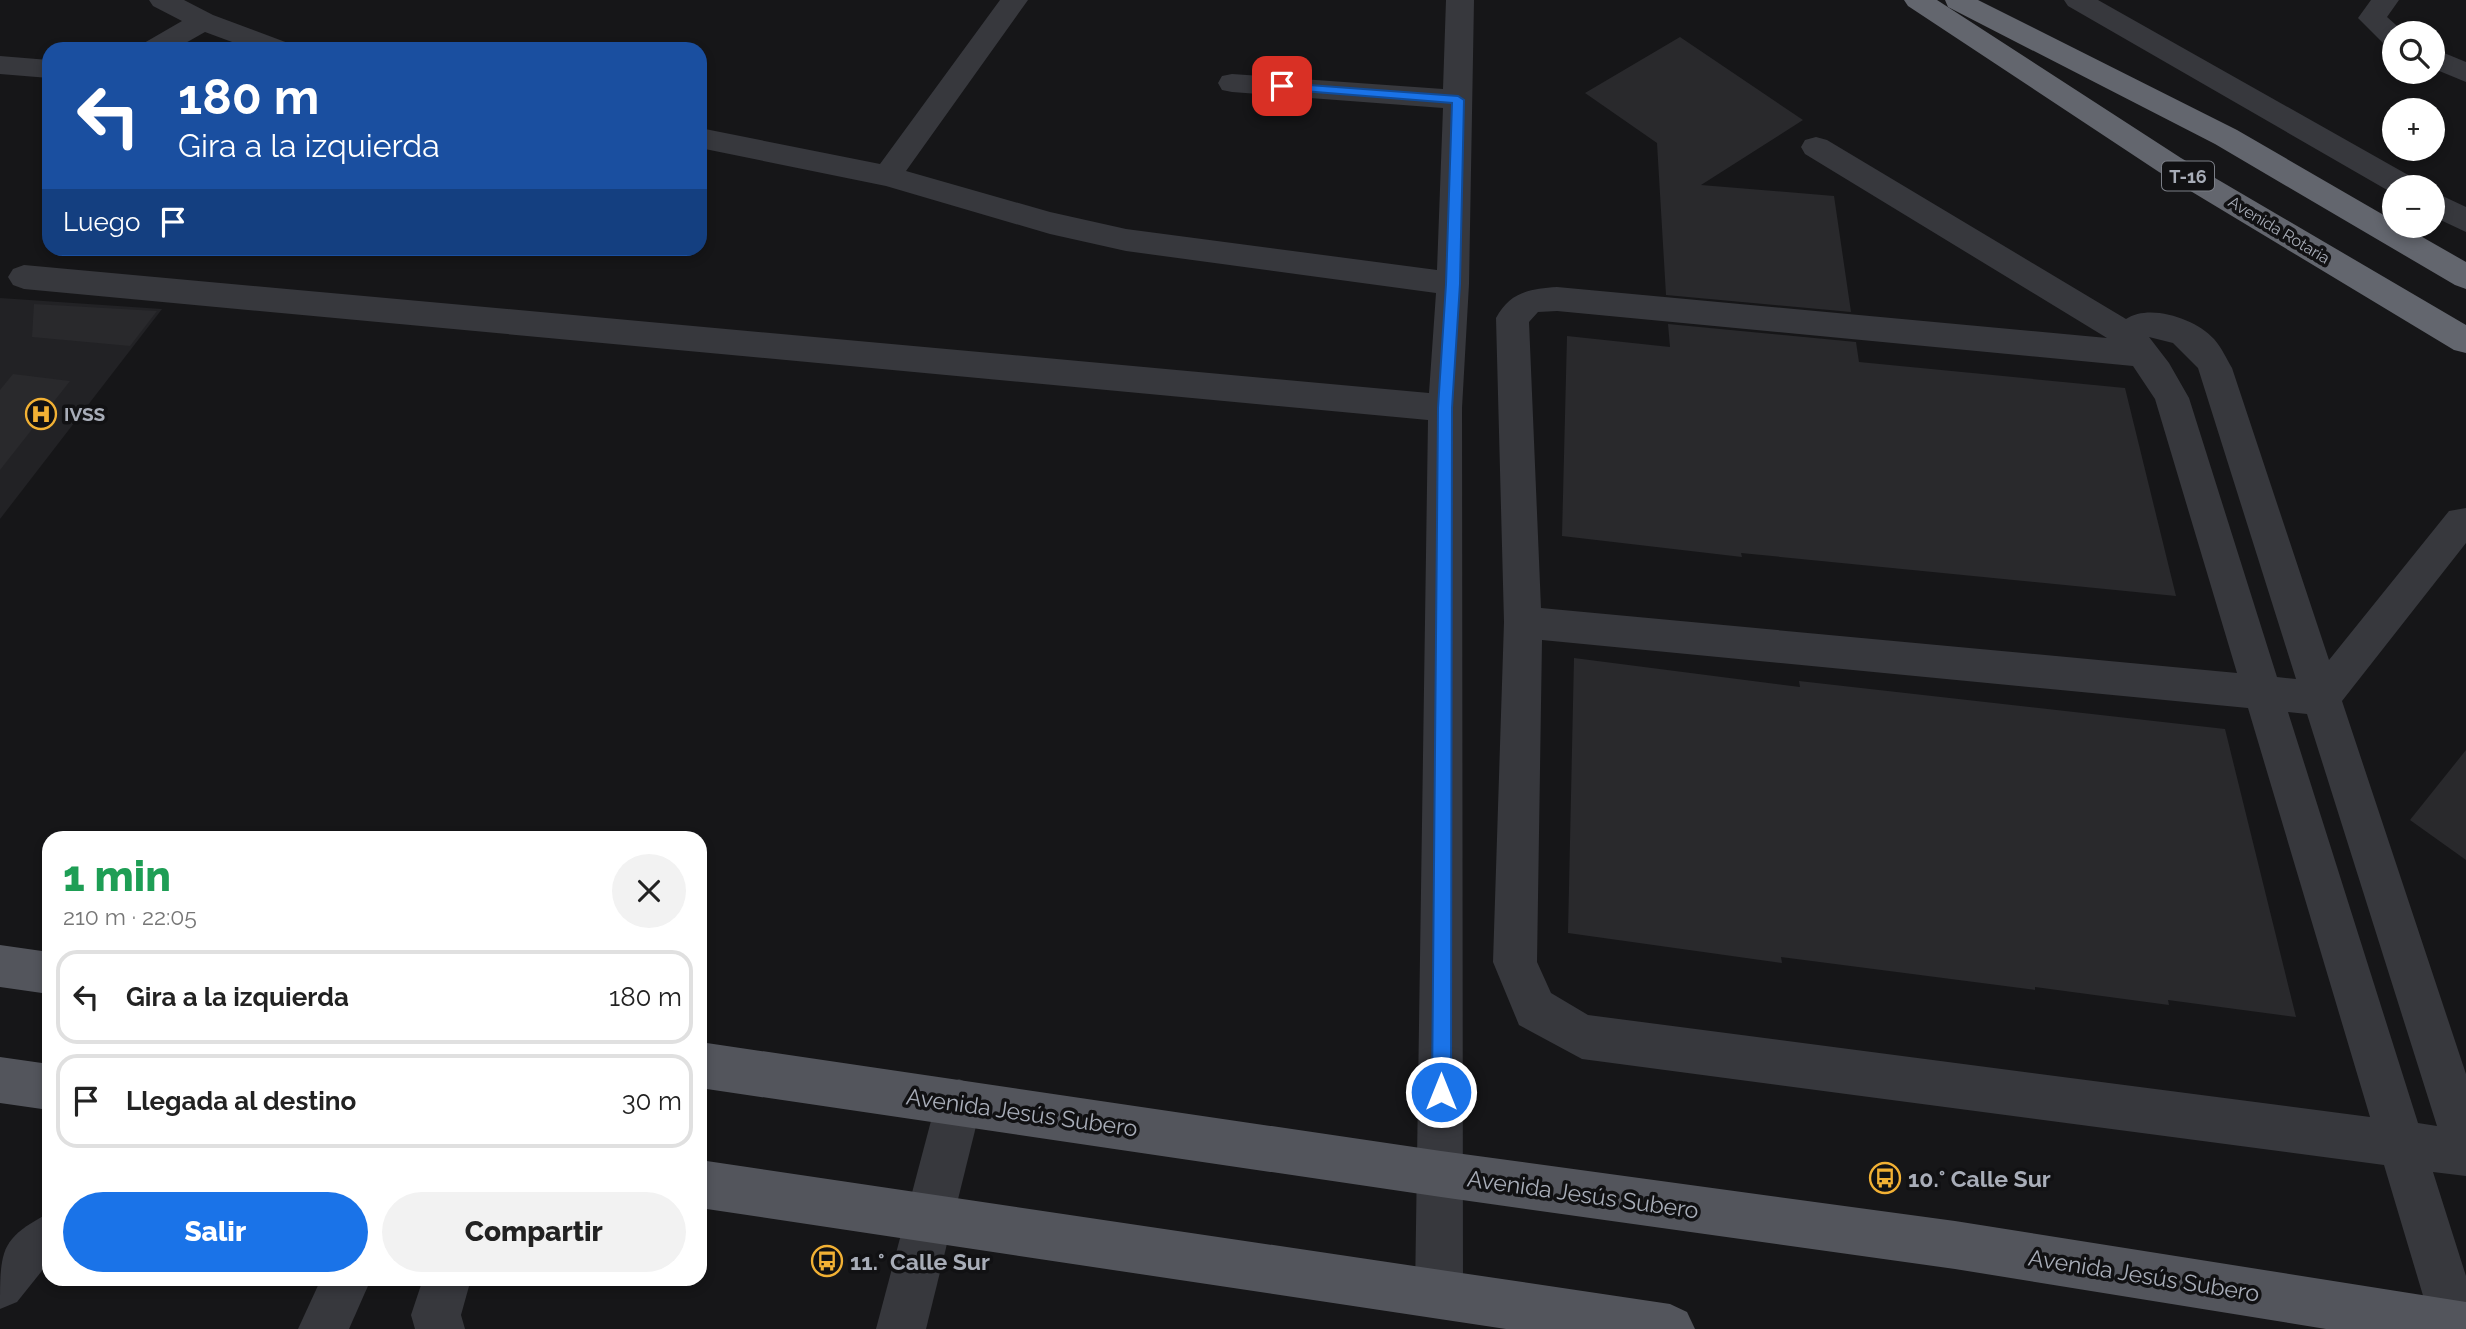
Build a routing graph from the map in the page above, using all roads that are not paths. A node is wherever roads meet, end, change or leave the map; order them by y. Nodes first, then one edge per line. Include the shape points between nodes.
1 (163, 0) edge
2 (1014, 0) edge
3 (1460, 0) edge
4 (1918, 0) edge
5 (1956, 0) edge
6 (2078, 0) edge
7 (2385, 0) edge
8 (203, 20) junction
9 (2382, 27) edge
10 (166, 42) edge
11 (260, 42) edge
12 (2445, 63) edge
13 (0, 65) edge
14 (42, 68) edge
15 (2466, 73) edge
16 (1232, 83) dead end
17 (1458, 100) junction
18 (707, 139) edge
19 (1816, 147) dead end
20 (2385, 175) edge
21 (887, 176) junction
22 (2445, 209) edge
23 (2466, 221) edge
24 (24, 276) dead end
25 (2466, 277) edge
26 (1453, 284) junction
27 (2466, 341) edge
28 (2136, 345) junction
29 (1445, 408) junction
30 (2462, 521) dead end
31 (1523, 622) junction
32 (2262, 693) junction
33 (2321, 698) junction
34 (0, 966) edge
35 (42, 971) edge
36 (707, 1066) edge
37 (0, 1080) edge
38 (42, 1086) edge
39 (959, 1102) junction
40 (2401, 1143) junction
41 (2466, 1144) edge
42 (2466, 1153) edge
43 (1441, 1174) junction
44 (707, 1185) edge
45 (928, 1219) junction
46 (42, 1240) edge
47 (0, 1285) edge
48 (344, 1286) edge
49 (445, 1286) edge
50 (1439, 1294) junction
51 (2461, 1327) edge
52 (323, 1329) edge
53 (440, 1329) edge
54 (901, 1329) edge
55 (1670, 1329) edge

1 - 8 street
2 - 21 street
3 - 17 street
4 - 27 highway, Avenida Rotaria / T-16 via 2169,165
5 - 25 highway, T-16 via 2226,136
6 - 20 street
7 - 9 street via 2372,18
8 - 10 street
8 - 11 street
12 - 15 street
13 - 14 street
16 - 17 street
17 - 26 street
18 - 21 street
19 - 28 street
21 - 26 street via 1126,240
22 - 23 street
24 - 29 street
26 - 29 street
28 - 31 street via 1557,299 1530,301 1512,318
28 - 32 street via 2172,398
28 - 33 street via 2140,325 2175,328 2207,351
29 - 43 street
30 - 33 street
31 - 32 street
31 - 40 street via 1516,962 1535,1009 1582,1037
32 - 33 street
32 - 40 street
33 - 41 street
34 - 35 main road
36 - 39 main road, Avenida Jesús Subero
37 - 38 main road
39 - 43 main road, Avenida Jesús Subero
39 - 45 street
40 - 42 street
40 - 51 street
43 - 50 street
43 - 51 main road, Avenida Jesús Subero via 1955,1245
44 - 45 main road
45 - 50 main road
45 - 54 street
46 - 47 street via 31,1245
48 - 52 street
49 - 53 street via 436,1315
50 - 55 main road

